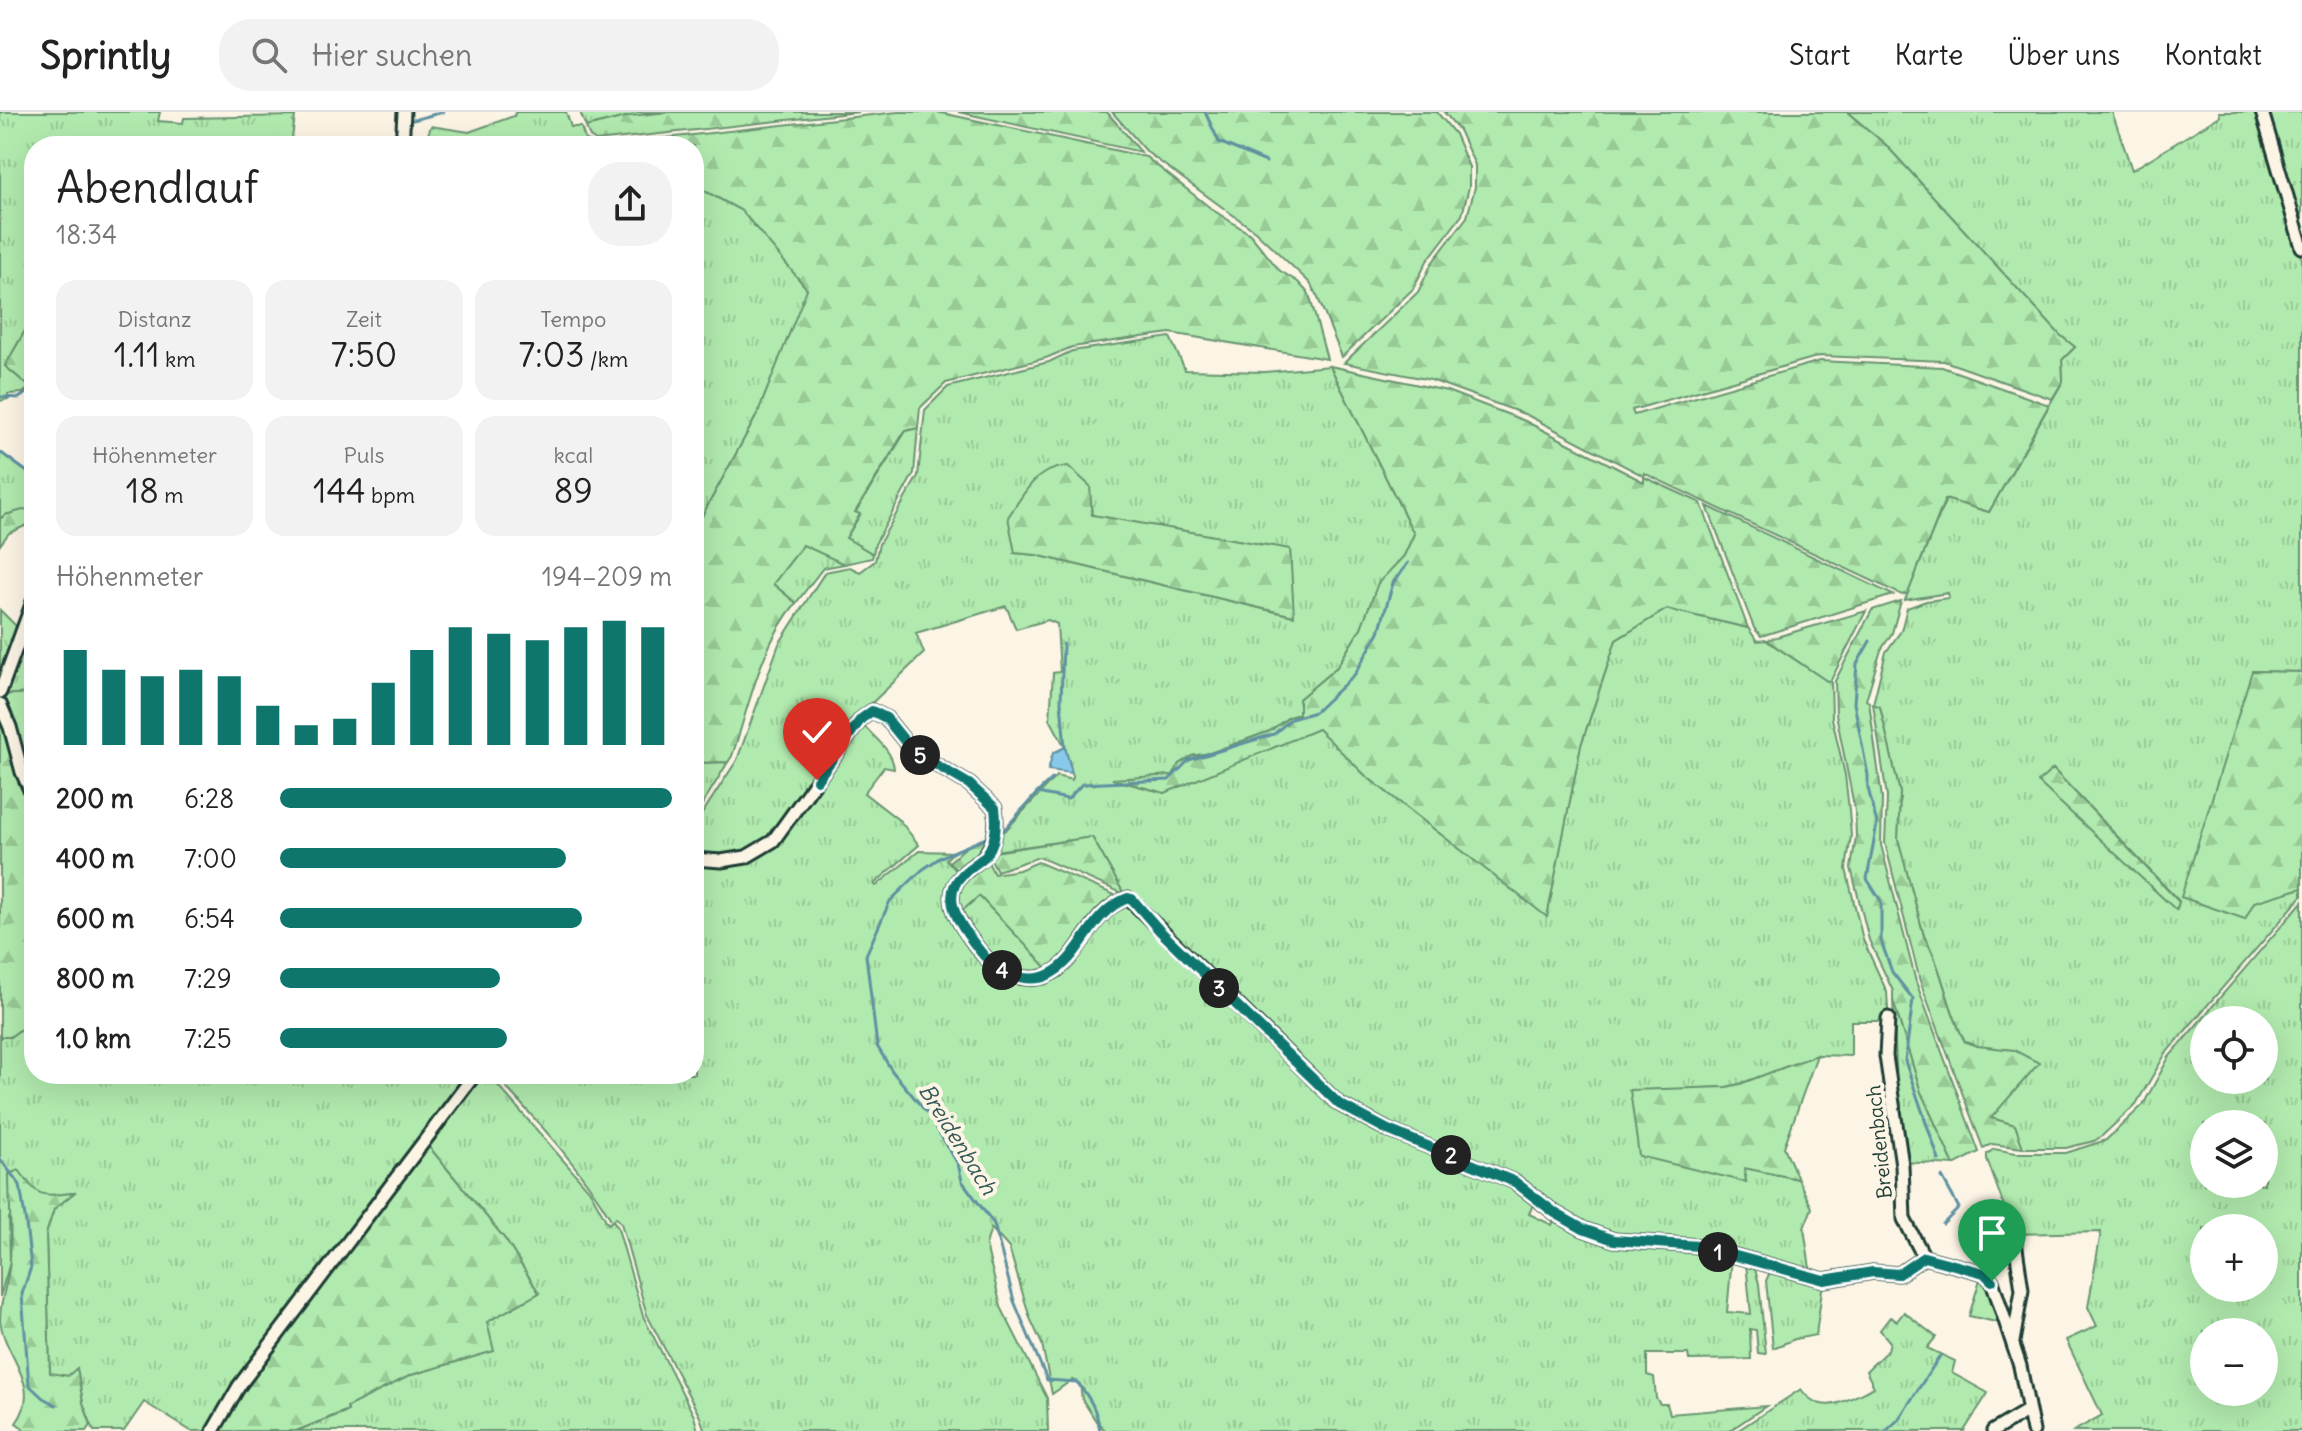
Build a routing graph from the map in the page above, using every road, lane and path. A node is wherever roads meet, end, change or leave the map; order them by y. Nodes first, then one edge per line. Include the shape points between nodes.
1 (404, 112) edge
2 (2262, 112) edge
3 (403, 136) edge
4 (2302, 247) edge
5 (24, 626) edge
6 (0, 692) edge
7 (0, 704) edge
8 (24, 776) edge
9 (704, 860) edge
10 (1888, 1018) dead end
11 (467, 1084) edge
12 (2015, 1241) dead end
13 (1924, 1257) junction
14 (2013, 1342) junction
15 (2027, 1411) junction
16 (213, 1431) edge
17 (1993, 1431) edge
18 (2033, 1431) edge

1 - 3 street
2 - 4 street
5 - 6 street
7 - 8 street
9 - 13 street via 746,857 773,841 872,711 886,718 916,752 969,784 995,808 986,854 960,876 951,902 983,955 1003,971 1036,979 1050,974 1103,912 1128,898 1339,1104 1515,1182 1583,1229 1614,1240 1699,1246 1824,1280 1873,1272 1899,1274
10 - 13 street, Breidenbach via 1886,1056 1904,1219
11 - 16 street via 239,1386
12 - 14 street via 2022,1290
13 - 14 street via 1984,1273 1992,1281
14 - 15 street
15 - 17 street
15 - 18 street

